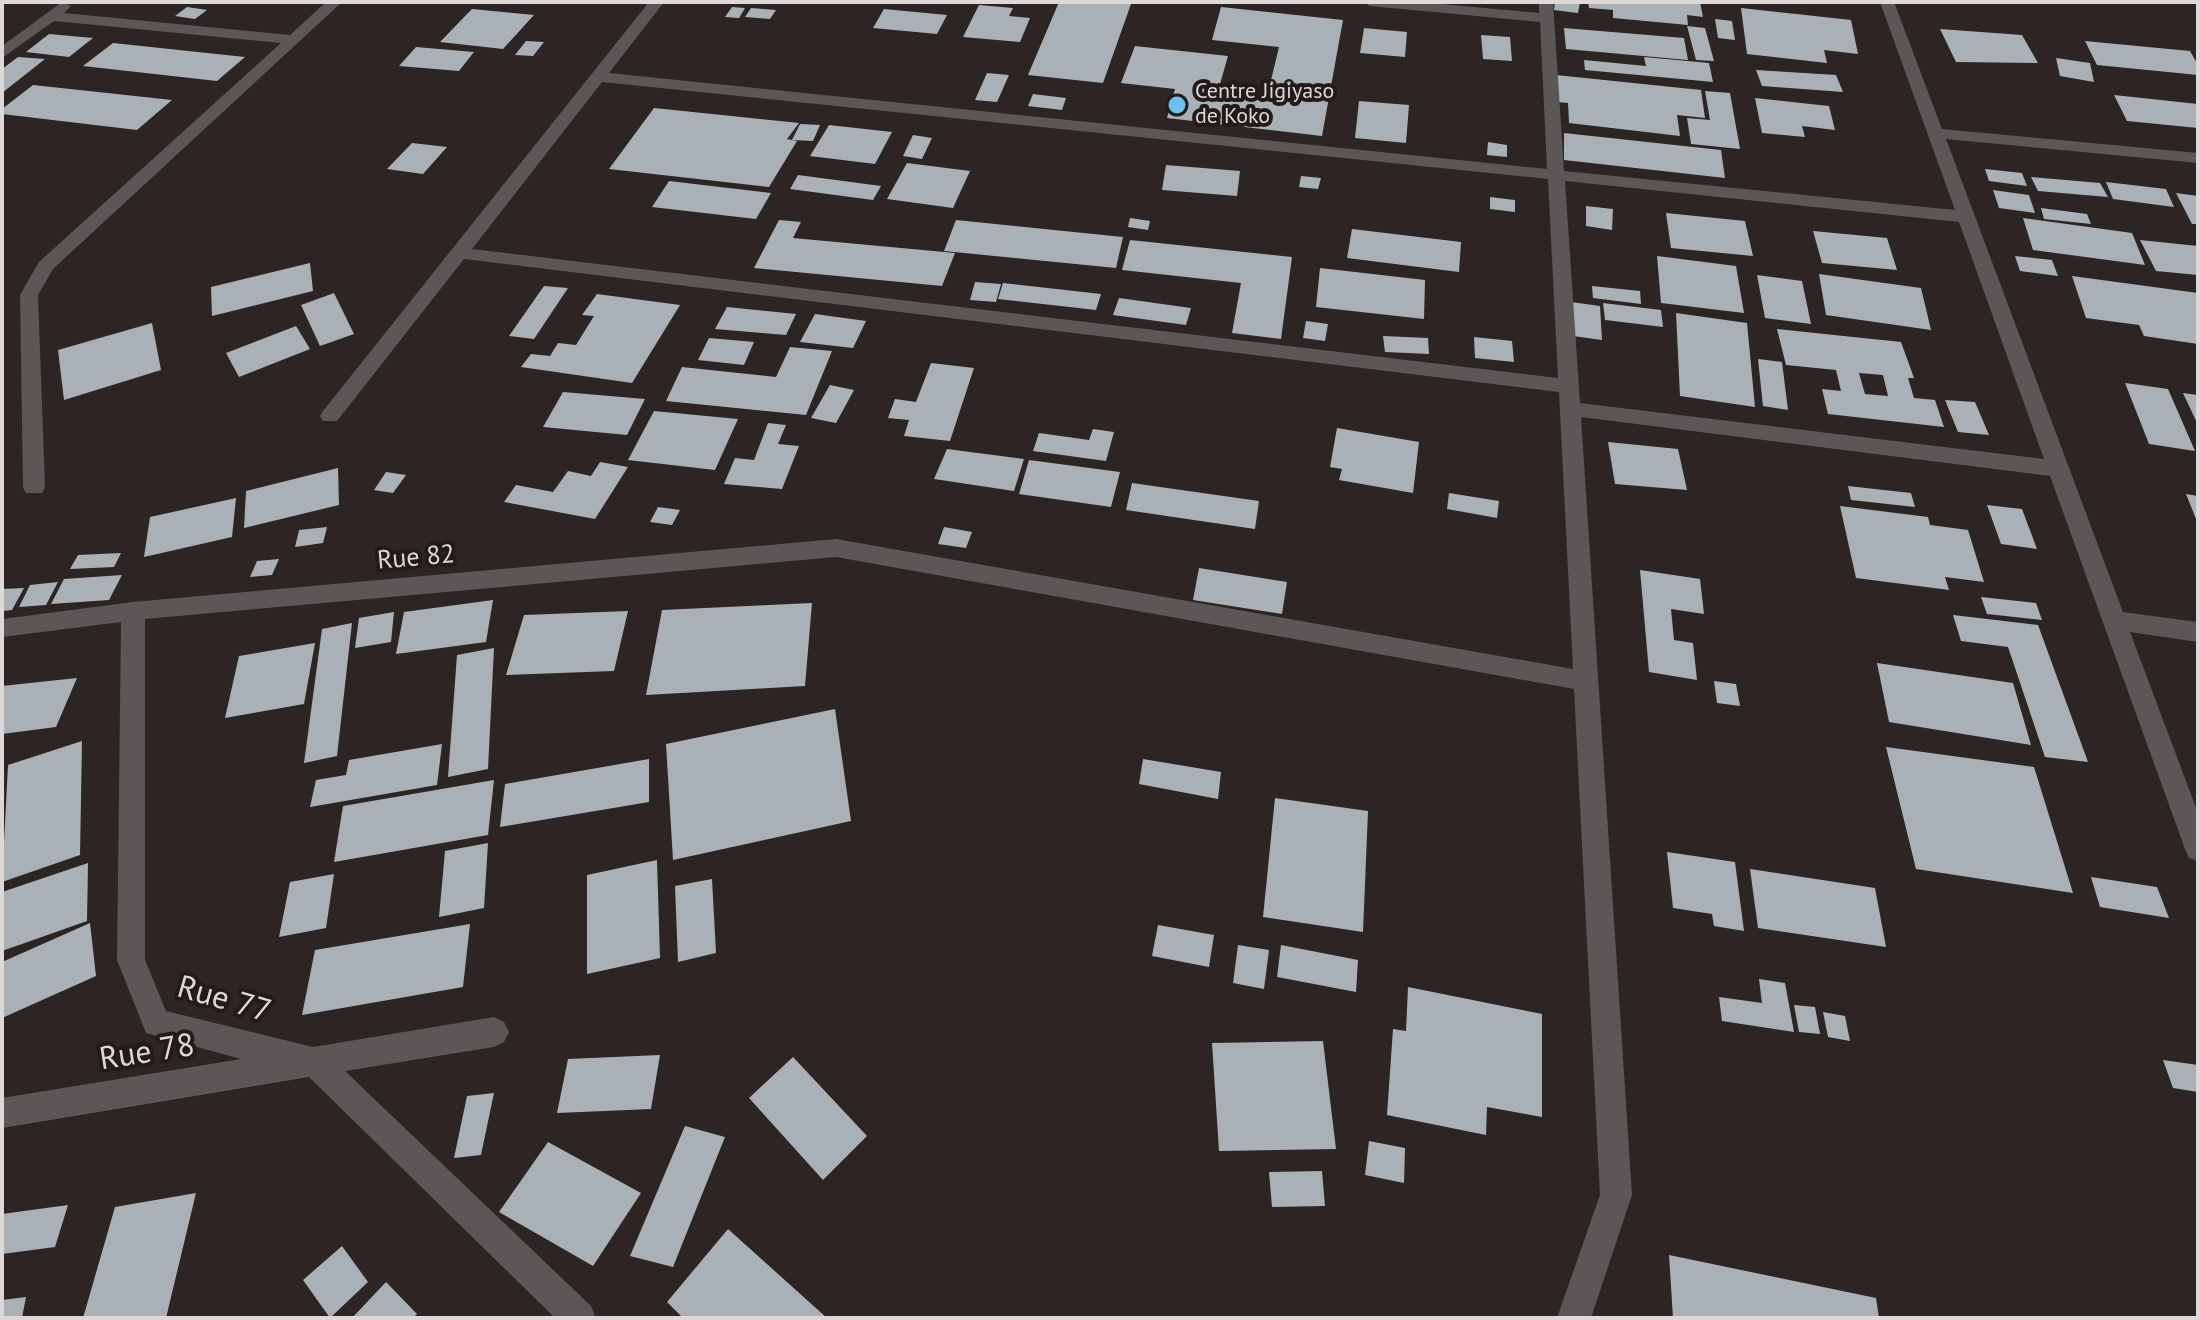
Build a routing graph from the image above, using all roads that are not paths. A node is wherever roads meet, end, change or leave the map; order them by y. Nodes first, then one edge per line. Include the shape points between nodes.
1 (70, 2) edge
2 (335, 2) edge
3 (657, 2) edge
4 (1370, 2) edge
5 (1887, 2) edge
6 (1547, 10) edge
7 (52, 16) junction
8 (293, 40) junction
9 (2, 53) edge
10 (598, 77) junction
11 (1935, 133) junction
12 (2198, 158) edge
13 (1556, 175) junction
14 (1966, 217) junction
15 (459, 253) junction
16 (1569, 397) junction
17 (330, 416) dead end
18 (2059, 469) junction
19 (34, 487) dead end
20 (133, 611) junction
21 (2114, 620) junction
22 (2, 628) edge
23 (2198, 632) edge
24 (1586, 681) junction
25 (2198, 849) edge
26 (494, 1032) dead end
27 (314, 1062) junction
28 (2, 1113) edge
29 (579, 1318) edge
30 (1574, 1318) edge

1 - 7 street
2 - 8 street
3 - 10 street
4 - 6 street
5 - 11 street
6 - 13 street
7 - 8 street
7 - 9 street
8 - 19 street via 46,266 29,295
10 - 13 street
10 - 15 street
11 - 12 street
11 - 14 street
13 - 14 street
13 - 16 street
14 - 18 street
15 - 16 street
15 - 17 street
16 - 18 street
16 - 24 street
18 - 21 street
20 - 22 street, Rue 82
20 - 24 street, Rue 82 via 836,548
20 - 27 street, Rue 77 via 131,960 156,1023
21 - 23 street
21 - 25 street
24 - 30 street via 1616,1195
26 - 27 street, Rue 78
27 - 28 street, Rue 78
27 - 29 street

